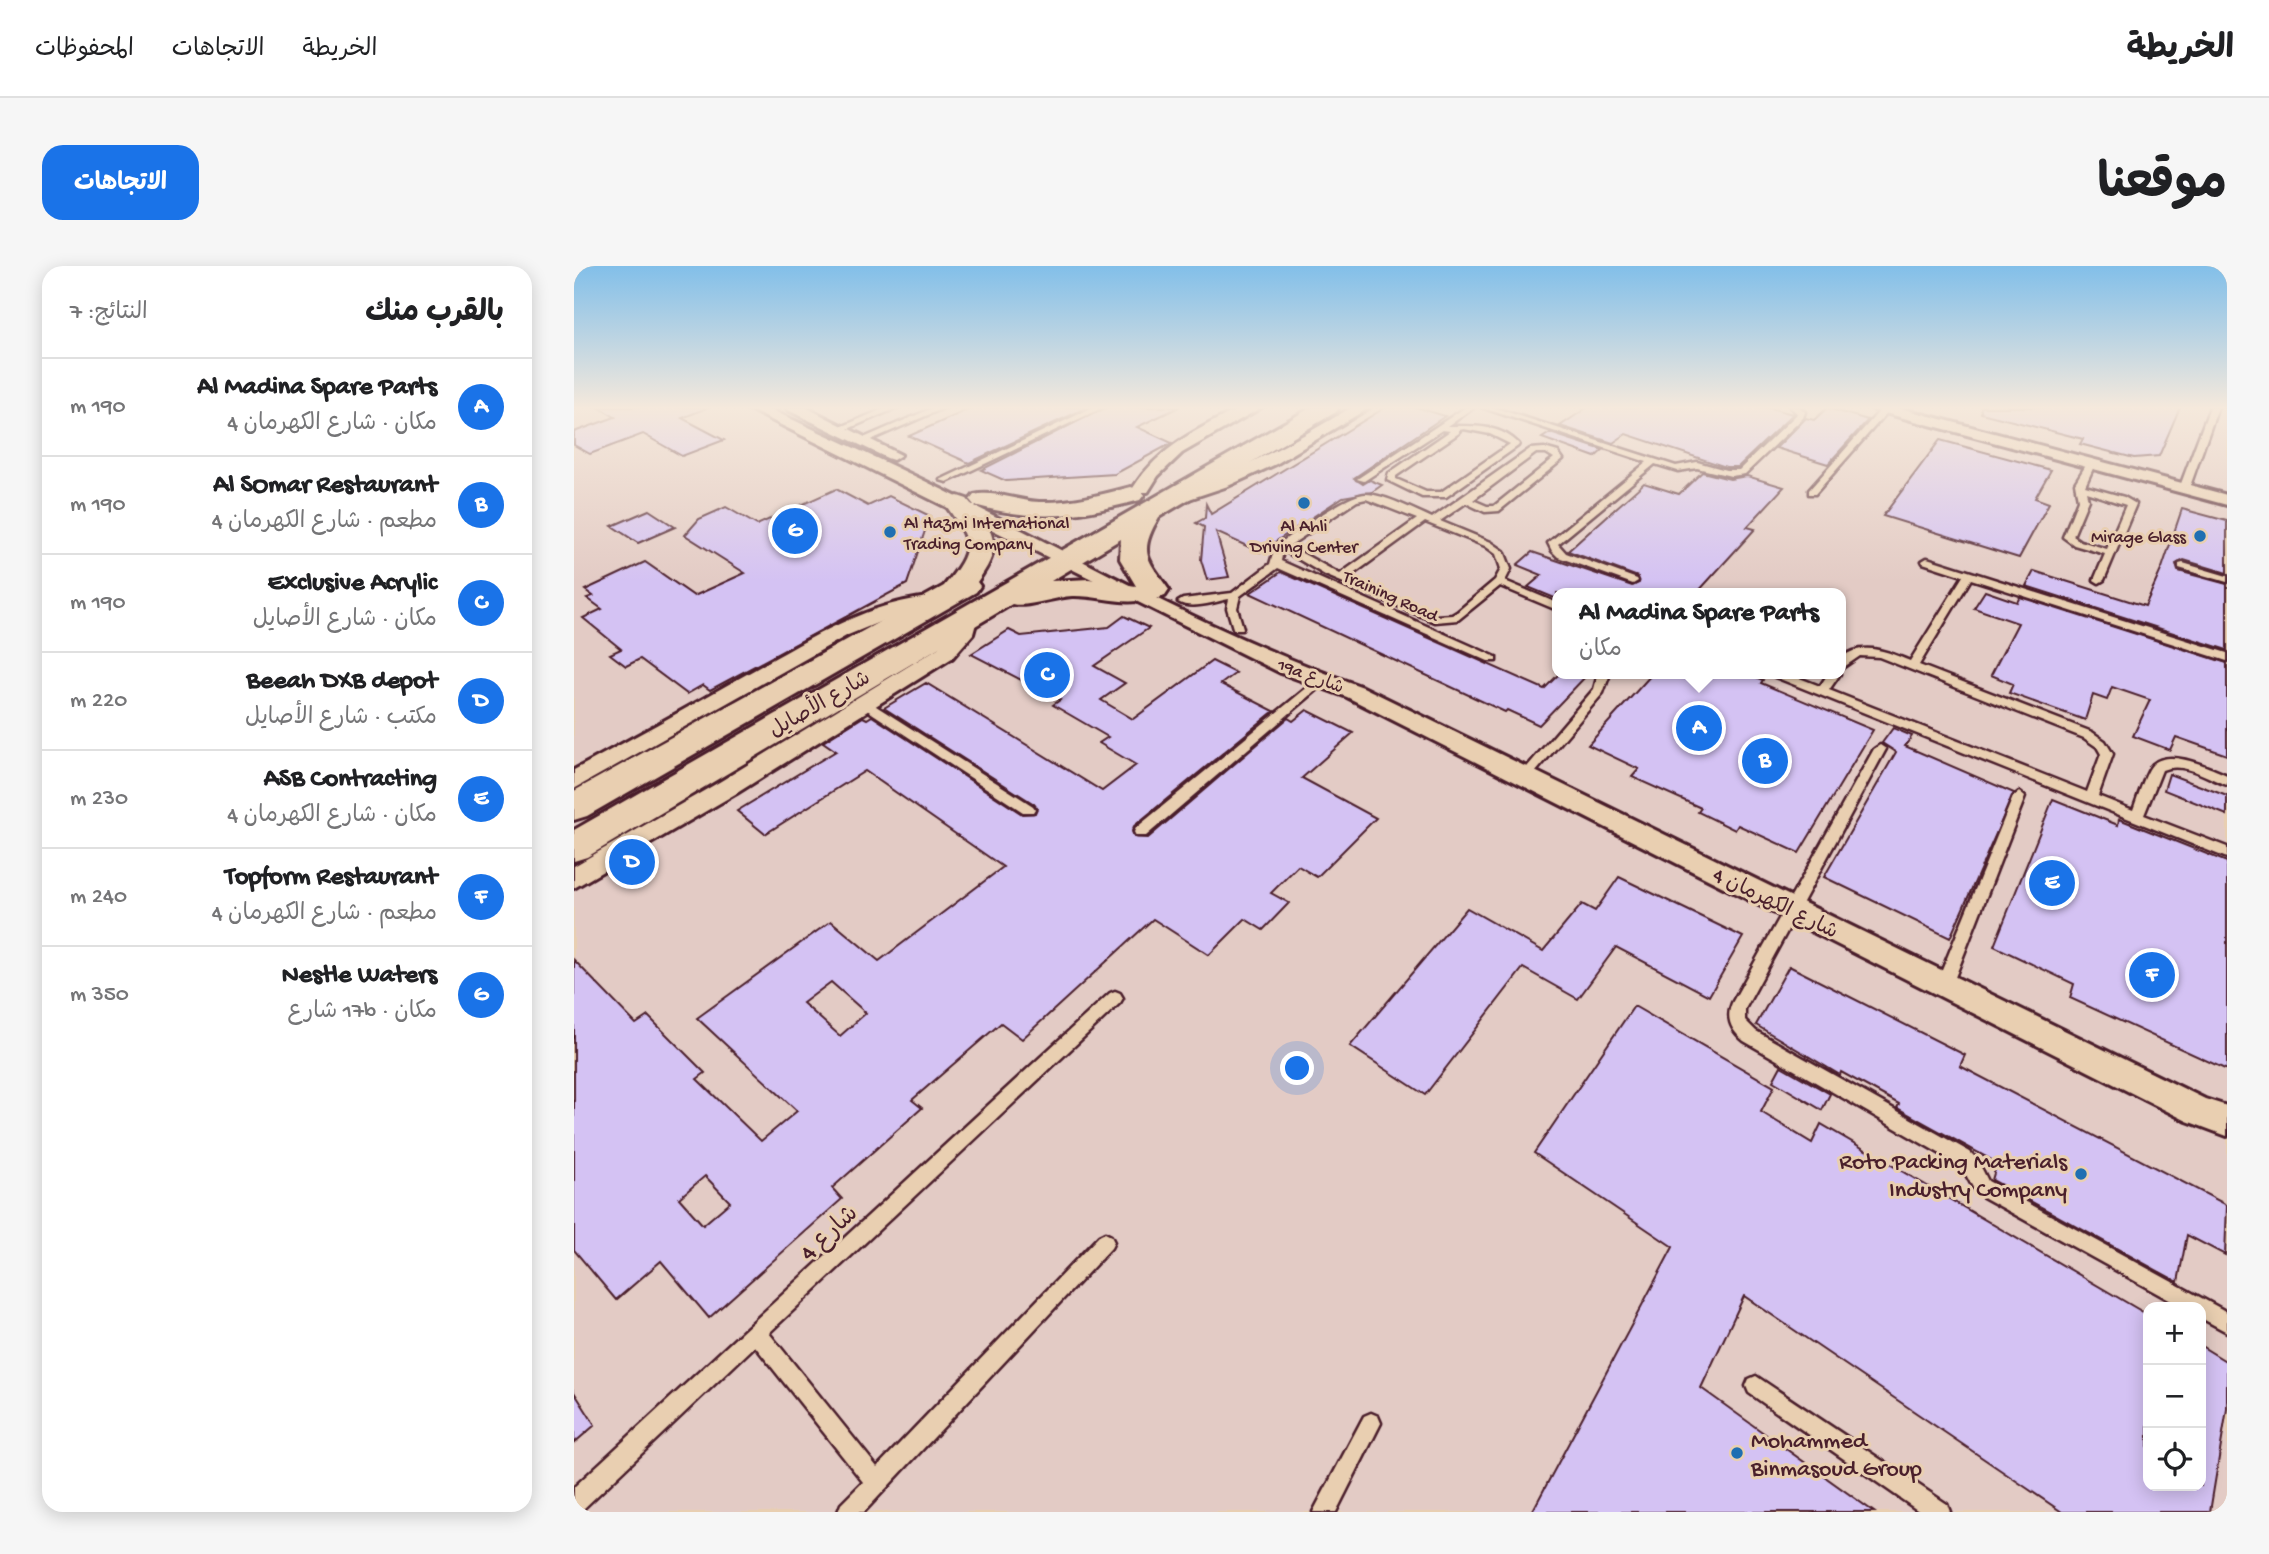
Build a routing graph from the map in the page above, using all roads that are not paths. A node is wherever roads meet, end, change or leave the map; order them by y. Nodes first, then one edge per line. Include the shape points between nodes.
1 (886, 465) edge
2 (914, 465) edge
3 (976, 465) edge
4 (1157, 465) edge
5 (1196, 465) edge
6 (1210, 465) edge
7 (1260, 465) edge
8 (1382, 465) edge
9 (1408, 465) edge
10 (1487, 465) edge
11 (1513, 465) edge
12 (1551, 465) edge
13 (1649, 465) edge
14 (1667, 465) edge
15 (1697, 465) edge
16 (1699, 465) edge
17 (1749, 465) edge
18 (1835, 465) edge
19 (2090, 465) edge
20 (2095, 465) edge
21 (2193, 465) edge
22 (1361, 479) dead end
23 (944, 480) junction
24 (1461, 484) junction
25 (2080, 487) junction
26 (1478, 489) junction
27 (2184, 489) junction
28 (1812, 492) dead end
29 (1146, 497) junction
30 (1467, 498) junction
31 (2227, 500) edge
32 (971, 502) junction
33 (1428, 520) junction
34 (1282, 546) junction
35 (1059, 548) junction
36 (2111, 553) junction
37 (1927, 561) dead end
38 (1276, 563) junction
39 (2183, 566) dead end
40 (1969, 574) junction
41 (1341, 578) junction
42 (2227, 579) edge
43 (2099, 580) dead end
44 (1633, 581) dead end
45 (1499, 582) junction
46 (1144, 592) junction
47 (1235, 595) junction
48 (1183, 602) junction
49 (1552, 605) edge
50 (958, 606) junction
51 (1454, 618) junction
52 (1238, 628) junction
53 (1434, 633) junction
54 (905, 653) junction
55 (2227, 657) edge
56 (1492, 659) dead end
57 (1846, 660) edge
58 (1913, 666) junction
59 (1602, 679) edge
60 (1792, 679) edge
61 (1830, 679) edge
62 (1320, 681) junction
63 (1822, 691) junction
64 (1355, 692) junction
65 (865, 704) junction
66 (1880, 749) dead end
67 (1525, 776) junction
68 (2227, 780) edge
69 (574, 781) edge
70 (2019, 797) dead end
71 (2091, 799) junction
72 (1028, 809) dead end
73 (2137, 817) junction
74 (1141, 832) dead end
75 (578, 836) edge
76 (2227, 853) edge
77 (574, 878) edge
78 (1791, 909) junction
79 (1944, 985) junction
80 (1115, 998) dead end
81 (2213, 1116) edge
82 (2227, 1132) edge
83 (1105, 1242) dead end
84 (2191, 1302) edge
85 (2206, 1310) edge
86 (2227, 1322) edge
87 (756, 1332) junction
88 (1756, 1386) dead end
89 (1371, 1423) dead end
90 (877, 1483) junction
91 (574, 1502) edge
92 (849, 1512) edge
93 (1324, 1512) edge
94 (1939, 1512) edge

1 - 32 street
2 - 23 street, 19a شارع
3 - 23 lane
4 - 29 street
5 - 29 main road
6 - 29 main road
7 - 29 street via 1210,488
8 - 22 lane
9 - 24 lane via 1390,478 1434,496
10 - 24 lane
11 - 26 lane
12 - 30 lane via 1496,509 1469,503
13 - 44 lane via 1553,543 1562,555
14 - 15 lane via 1679,469
16 - 17 lane via 1730,474 1740,474
18 - 28 lane
19 - 25 lane
20 - 27 street
21 - 27 lane
23 - 32 street, 19a شارع
24 - 26 lane
25 - 36 lane via 2083,500 2067,537
25 - 36 lane via 2131,505
26 - 30 lane
27 - 31 street
29 - 32 main road via 1058,510
29 - 35 main road
29 - 46 main road via 1131,552
30 - 33 lane
32 - 35 street
32 - 35 street, 19a شارع
32 - 50 main road via 983,548
33 - 34 lane via 1362,497
33 - 41 lane
33 - 45 lane via 1501,553 1506,569
34 - 38 lane
34 - 41 lane
35 - 46 street, 19a شارع
35 - 50 main road, شارع الأصايل
35 - 54 main road via 926,626
36 - 43 lane
37 - 40 lane
38 - 47 lane
38 - 53 lane, Training Road
39 - 42 lane
40 - 55 lane
40 - 58 lane
41 - 51 lane via 1435,619
45 - 49 lane
45 - 51 lane
46 - 48 street, 19a شارع
46 - 50 main road via 1059,588
46 - 62 street, 19a شارع
47 - 48 lane
47 - 52 lane via 1232,608
48 - 52 street, 19a شارع
50 - 54 main road, شارع الأصايل
50 - 65 street via 967,628 953,647
50 - 69 street via 915,603 899,607 826,640
50 - 75 main road, شارع الأصايل
51 - 53 lane
52 - 64 street, 19a شارع via 1317,666
53 - 56 lane, Training Road
54 - 75 main road, شارع الأصايل
57 - 58 lane via 1852,653 1866,651
58 - 71 lane via 2095,739 2107,758
59 - 67 lane via 1598,690
60 - 63 lane
61 - 63 lane
62 - 64 street, 19a شارع
62 - 74 lane
63 - 71 lane
64 - 67 street, شارع الكهرمان 4
65 - 72 lane
65 - 77 street
66 - 78 lane
67 - 78 street, شارع الكهرمان 4
68 - 73 lane via 2180,763 2161,765
70 - 79 lane
71 - 73 lane
73 - 76 lane
78 - 79 street, شارع الكهرمان 4
78 - 84 lane via 1737,1008 1736,1020 1744,1032 1964,1158 1982,1187
79 - 81 street, شارع الكهرمان 4
80 - 87 lane, شارع 4
81 - 82 street, شارع الكهرمان 4
83 - 90 lane
85 - 86 lane
87 - 90 lane
87 - 91 lane, شارع 4
88 - 94 lane
89 - 93 lane
90 - 92 lane

